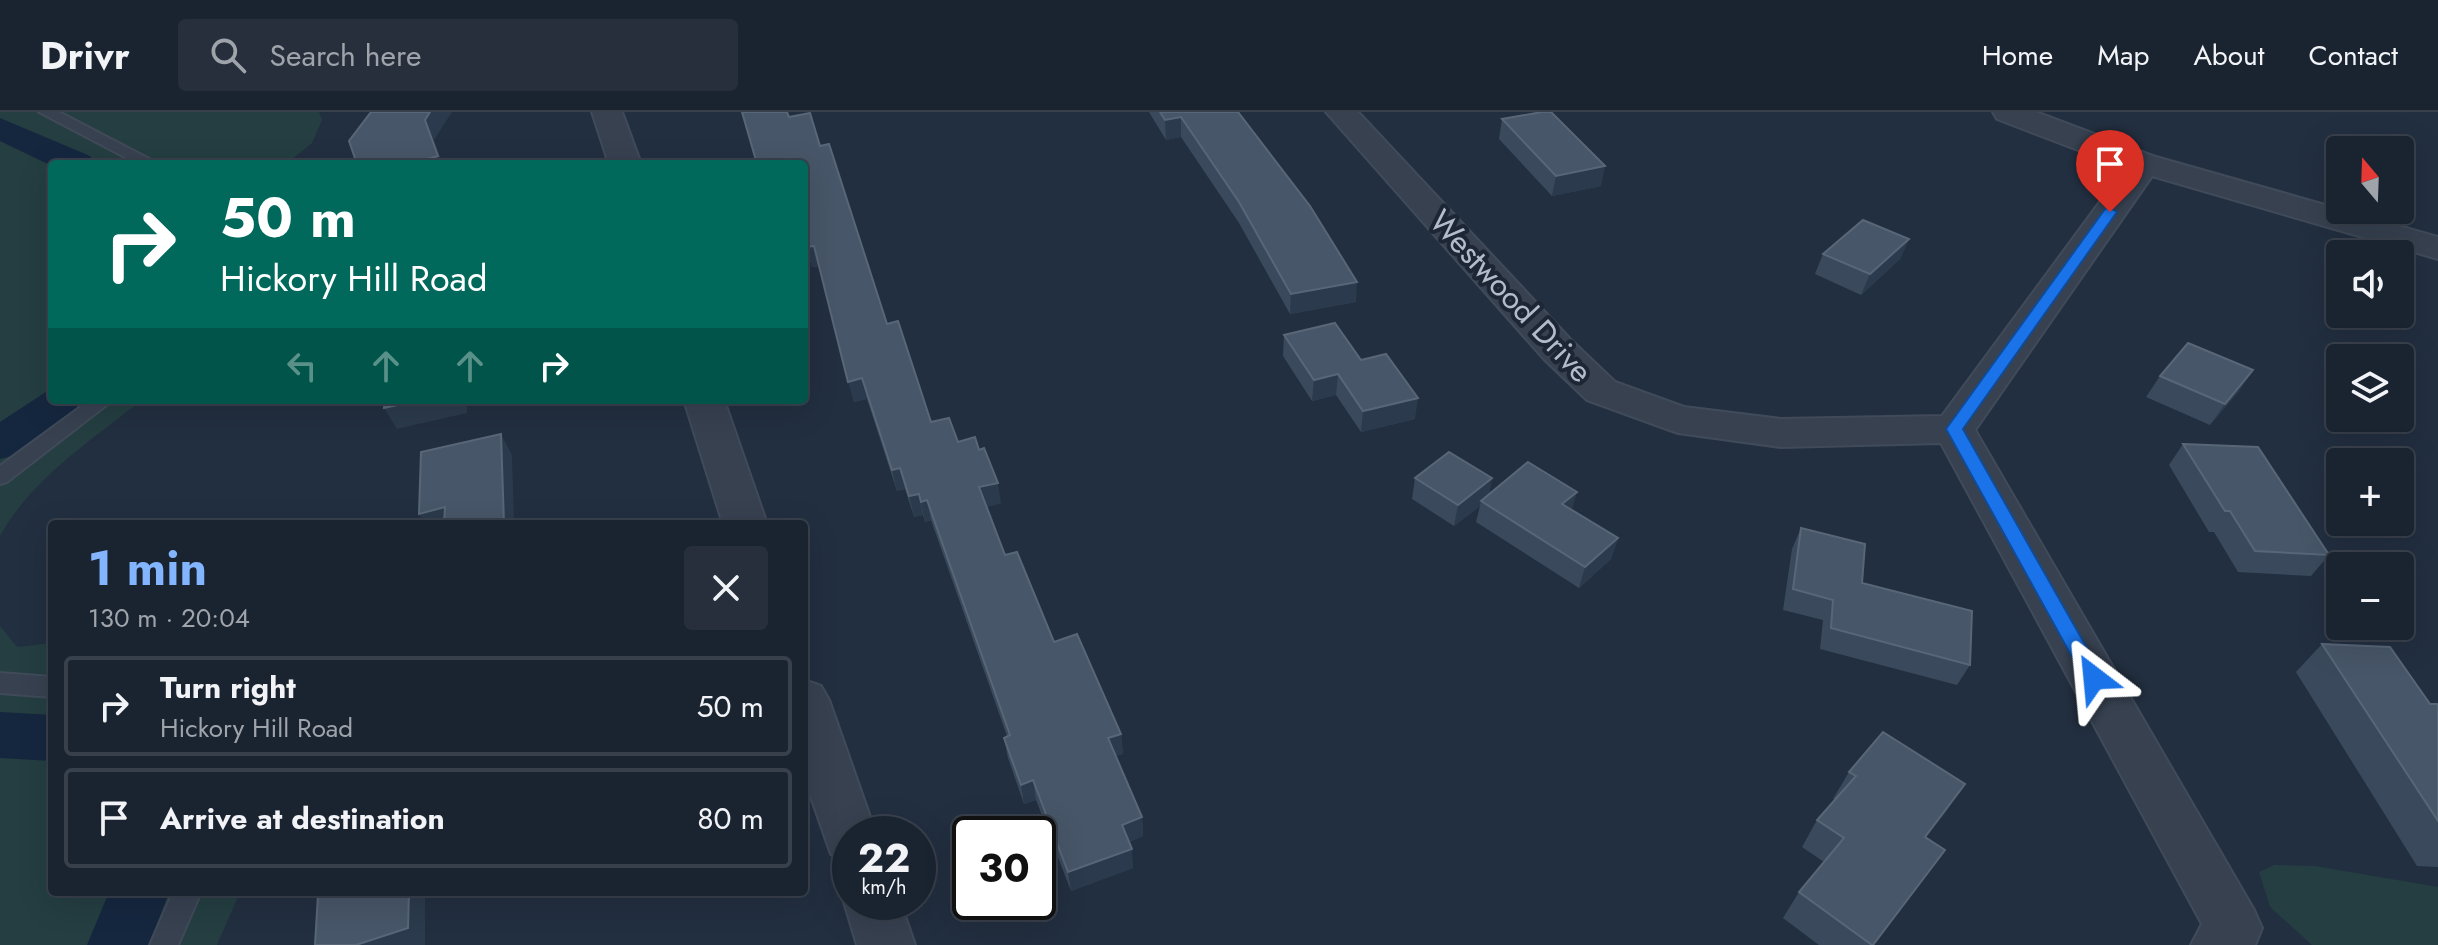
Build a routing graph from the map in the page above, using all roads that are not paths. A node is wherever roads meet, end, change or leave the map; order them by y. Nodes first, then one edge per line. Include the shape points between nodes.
1 (47, 112) edge
2 (607, 112) edge
3 (1341, 112) edge
4 (2008, 112) edge
5 (143, 160) edge
6 (624, 160) edge
7 (2144, 164) junction
8 (2438, 248) edge
9 (98, 404) edge
10 (705, 404) edge
11 (1954, 429) junction
12 (0, 477) edge
13 (744, 520) edge
14 (0, 683) edge
15 (48, 687) edge
16 (808, 712) edge
17 (843, 816) edge
18 (185, 896) edge
19 (878, 920) edge
20 (164, 945) edge
21 (886, 945) edge
22 (2220, 945) edge

1 - 5 lane
2 - 6 street
3 - 11 street, Westwood Drive via 1601,391 1678,420 1781,433
4 - 7 street
7 - 8 street
7 - 11 street
9 - 12 lane
10 - 13 street
11 - 22 street via 2234,928
14 - 15 lane
16 - 17 street
18 - 20 lane
19 - 21 street

